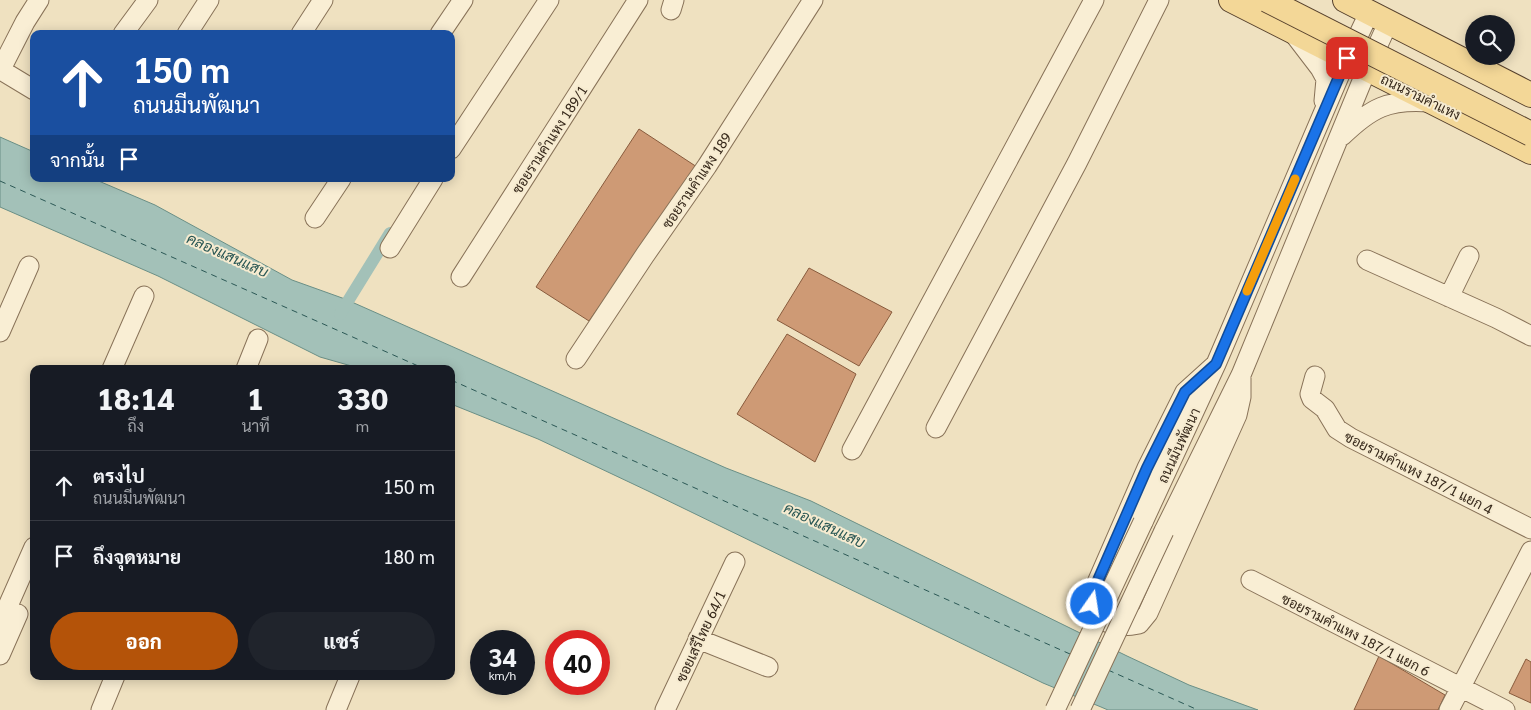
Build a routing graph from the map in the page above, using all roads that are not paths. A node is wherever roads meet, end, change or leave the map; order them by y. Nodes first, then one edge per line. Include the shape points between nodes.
1 (39, 0) edge
2 (148, 0) edge
3 (209, 0) edge
4 (323, 0) edge
5 (463, 0) edge
6 (549, 0) edge
7 (638, 0) edge
8 (813, 0) edge
9 (1094, 0) edge
10 (1159, 0) edge
11 (1231, 0) edge
12 (1267, 0) edge
13 (1294, 0) edge
14 (1362, 8) edge
15 (126, 30) edge
16 (190, 30) edge
17 (304, 30) edge
18 (443, 30) edge
19 (1292, 31) junction
20 (1357, 64) junction
21 (0, 70) edge
22 (30, 88) edge
23 (1521, 91) edge
24 (1433, 102) junction
25 (1322, 115) junction
26 (1531, 120) edge
27 (1488, 130) junction
28 (1531, 134) edge
29 (1337, 141) junction
30 (455, 143) edge
31 (1531, 152) edge
32 (339, 182) edge
33 (430, 182) edge
34 (315, 218) dead end
35 (390, 248) dead end
36 (1469, 256) dead end
37 (1367, 260) dead end
38 (29, 266) dead end
39 (461, 277) dead end
40 (144, 296) dead end
41 (1449, 297) junction
42 (0, 332) edge
43 (1531, 336) edge
44 (258, 340) dead end
45 (576, 359) dead end
46 (1216, 364) junction
47 (114, 365) edge
48 (248, 365) edge
49 (1241, 376) junction
50 (1315, 376) dead end
51 (936, 428) dead end
52 (852, 450) dead end
53 (1531, 529) edge
54 (1531, 550) edge
55 (30, 556) edge
56 (735, 562) dead end
57 (1251, 580) dead end
58 (18, 614) dead end
59 (0, 624) edge
60 (698, 639) junction
61 (0, 655) edge
62 (768, 667) dead end
63 (113, 680) edge
64 (348, 680) edge
65 (1460, 688) junction
66 (100, 710) edge
67 (336, 710) edge
68 (665, 710) edge
69 (1055, 710) edge
70 (1080, 710) edge
71 (1449, 710) edge
72 (1505, 710) edge

1 - 21 street
2 - 15 street
3 - 16 street
4 - 17 street
5 - 18 street
6 - 30 street
7 - 39 street, ซอยรามคำแหง 189/1
8 - 45 street, ซอยรามคำแหง 189 via 707,166
9 - 52 street
10 - 51 street
11 - 19 main road, ถนนรามคำแหง
12 - 28 main road, ถนนรามคำแหง, bridge
13 - 26 main road, ถนนรามคำแหง
14 - 20 street, ถนนมีนพัฒนา
14 - 23 main road
19 - 20 main road, ถนนรามคำแหง
19 - 25 street via 1326,79
20 - 24 main road, ถนนรามคำแหง
20 - 25 street, ถนนมีนพัฒนา
20 - 29 street, ถนนมีนพัฒนา
21 - 22 street
23 - 27 main road via 1489,83 1477,94 1474,101 1476,110
24 - 27 main road, ถนนรามคำแหง
24 - 29 street via 1409,100 1382,107 1358,120
25 - 46 street, ถนนมีนพัฒนา
27 - 31 main road, ถนนรามคำแหง
29 - 49 street, ถนนมีนพัฒนา
32 - 34 street
33 - 35 street
36 - 41 street
37 - 41 street
38 - 42 street
40 - 47 street
41 - 43 street
44 - 48 street
46 - 49 street via 1185,392 1147,468 1092,594 1096,612 1112,625 1139,624 1148,613 1237,415
46 - 69 street, ถนนมีนพัฒนา, bridge
49 - 70 street, ถนนมีนพัฒนา, bridge
50 - 53 street, ซอยรามคำแหง 187/1 แยก 4 via 1310,394 1312,399 1325,408 1337,429
54 - 65 street
55 - 59 street
56 - 60 street, ซอยเสรีไทย 64/1
57 - 65 street, ซอยรามคำแหง 187/1 แยก 6
58 - 61 street
60 - 62 street
60 - 68 street, ซอยเสรีไทย 64/1
63 - 66 street
64 - 67 street
65 - 71 street
65 - 72 street, ซอยรามคำแหง 187/1 แยก 6

